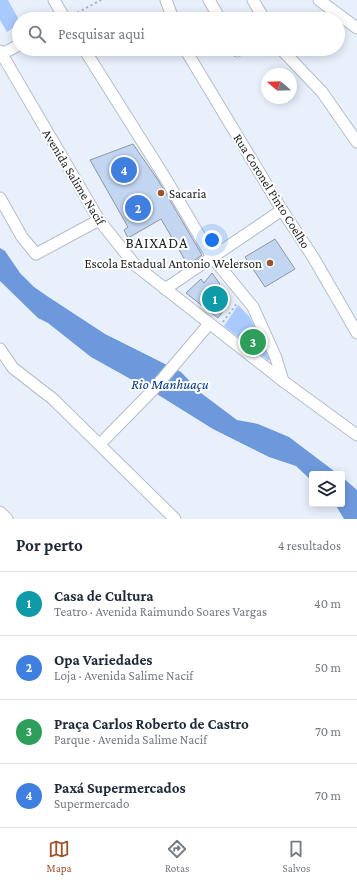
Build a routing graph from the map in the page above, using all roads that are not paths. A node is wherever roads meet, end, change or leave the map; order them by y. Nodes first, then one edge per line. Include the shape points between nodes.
1 (54, 0) edge
2 (166, 0) edge
3 (209, 0) edge
4 (253, 0) edge
5 (319, 0) edge
6 (64, 12) edge
7 (170, 12) edge
8 (216, 12) edge
9 (260, 12) edge
10 (335, 12) edge
11 (345, 19) edge
12 (357, 28) edge
13 (12, 48) edge
14 (1, 53) edge
15 (88, 56) edge
16 (189, 56) edge
17 (288, 56) edge
18 (357, 142) edge
19 (0, 198) edge
20 (282, 210) junction
21 (99, 220) junction
22 (212, 257) junction
23 (165, 289) junction
24 (213, 328) junction
25 (357, 333) edge
26 (0, 349) edge
27 (283, 382) junction
28 (357, 435) edge
29 (100, 444) junction
30 (0, 512) edge
31 (7, 519) edge
32 (175, 519) edge

1 - 6 street
2 - 7 street
3 - 8 street
4 - 9 street
5 - 10 street
11 - 12 street
13 - 14 street
14 - 21 street, Avenida Salime Nacif
15 - 22 street
16 - 20 street, Rua Coronel Pinto Coelho
17 - 18 street via 322,92
19 - 21 street via 22,237 36,254
20 - 22 street
20 - 25 street, Rua Coronel Pinto Coelho
21 - 23 street, Avenida Salime Nacif via 134,265
22 - 23 street
22 - 27 street via 253,307 276,358
23 - 24 street, Avenida Salime Nacif
24 - 27 street
24 - 29 street via 179,360
26 - 29 street via 13,368 53,399
27 - 28 street
29 - 32 street
30 - 31 street

